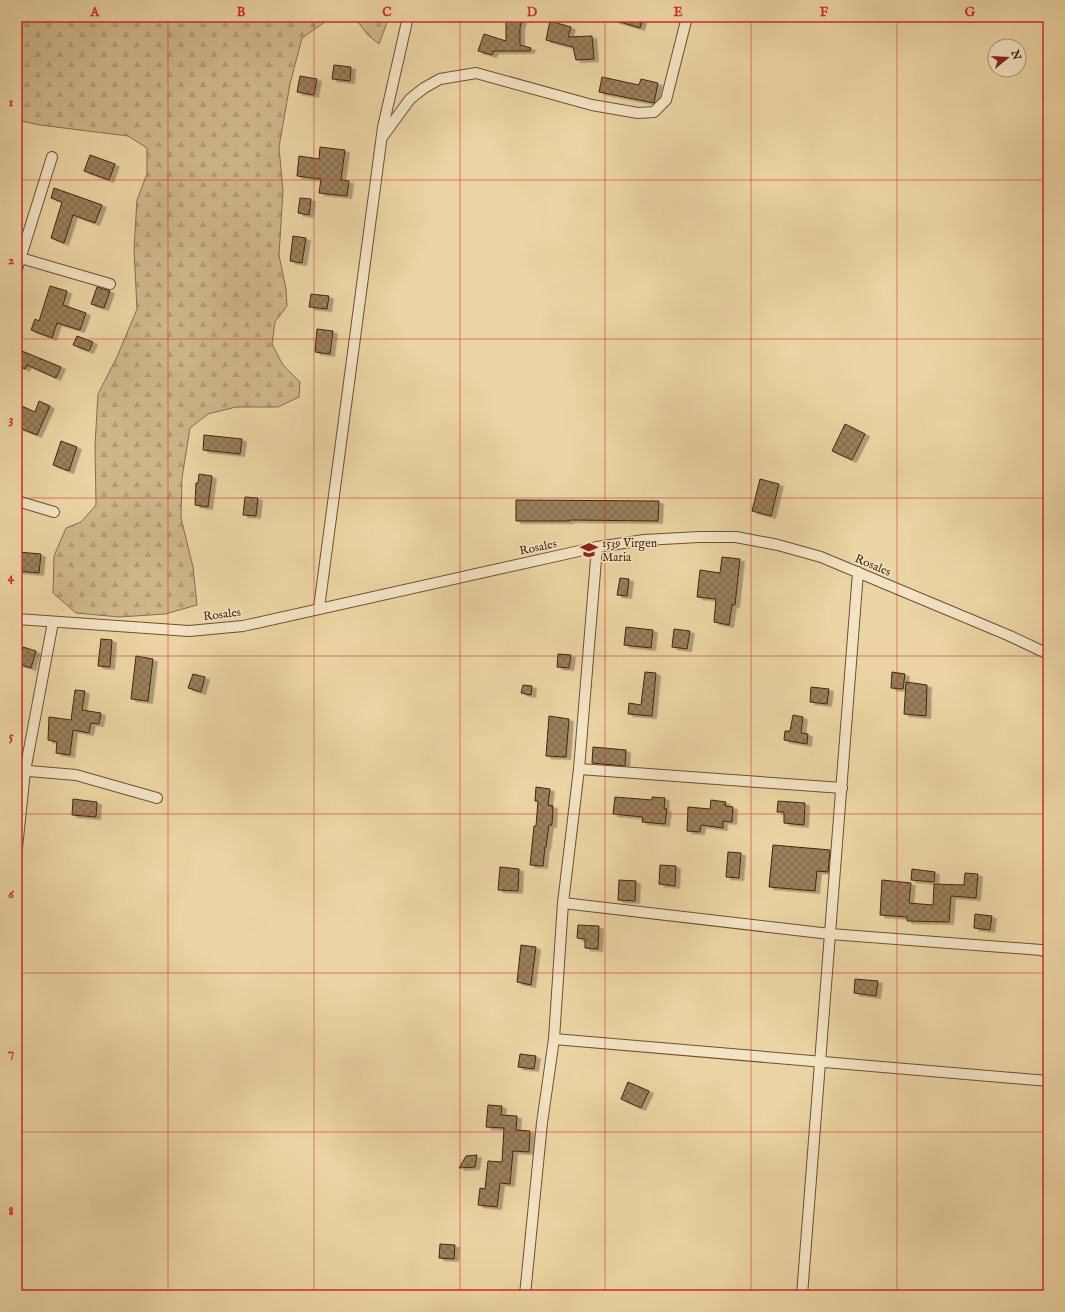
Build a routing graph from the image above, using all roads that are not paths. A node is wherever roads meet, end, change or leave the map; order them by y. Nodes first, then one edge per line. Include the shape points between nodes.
1 (408, 17) edge
2 (687, 17) edge
3 (381, 140) junction
4 (52, 157) dead end
5 (19, 257) edge
6 (17, 269) edge
7 (110, 284) dead end
8 (17, 501) edge
9 (54, 512) dead end
10 (597, 547) junction
11 (858, 572) junction
12 (319, 608) junction
13 (17, 619) edge
14 (53, 622) junction
15 (1048, 654) edge
16 (579, 768) junction
17 (21, 771) edge
18 (842, 788) junction
19 (156, 798) dead end
20 (17, 848) edge
21 (563, 903) junction
22 (830, 934) junction
23 (1048, 953) edge
24 (554, 1039) junction
25 (820, 1062) junction
26 (1048, 1082) edge
27 (525, 1295) edge
28 (802, 1295) edge

1 - 3 street
2 - 3 street via 666,100 654,112 638,113 592,105 476,73 440,80 424,88 410,98
3 - 12 street
4 - 5 street
5 - 6 street
5 - 7 street
8 - 9 street
10 - 11 street, Rosales via 644,540 736,537 821,557
10 - 12 street, Rosales
10 - 16 street
11 - 15 street, Rosales
11 - 18 street
12 - 14 street, Rosales via 243,626 189,631
13 - 14 street, Rosales
14 - 17 street
16 - 18 street
16 - 21 street
17 - 19 street via 76,775
17 - 20 street
18 - 22 street
21 - 22 street
21 - 24 street
22 - 23 street via 1041,950
22 - 25 street
24 - 25 street
24 - 27 street via 542,1123
25 - 26 street
25 - 28 street

